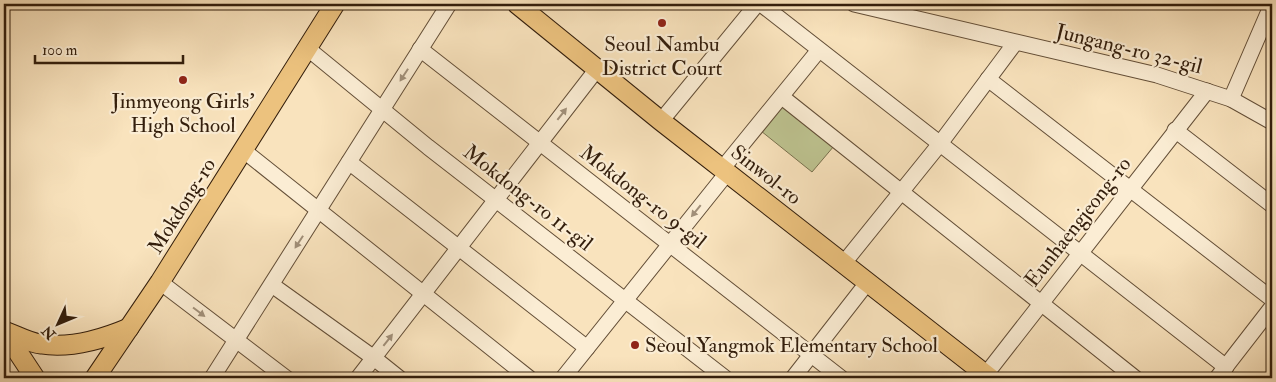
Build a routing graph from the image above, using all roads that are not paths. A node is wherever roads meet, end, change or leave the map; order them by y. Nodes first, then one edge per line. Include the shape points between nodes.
1 (335, 4) edge
2 (449, 4) edge
3 (517, 4) edge
4 (757, 4) edge
5 (761, 4) edge
6 (854, 4) edge
7 (1272, 4) edge
8 (1015, 43) junction
9 (307, 48) junction
10 (420, 49) junction
11 (819, 50) junction
12 (596, 69) junction
13 (988, 79) junction
14 (1207, 91) junction
15 (782, 97) junction
16 (1231, 99) junction
17 (382, 110) junction
18 (661, 121) junction
19 (1272, 122) edge
20 (1175, 130) junction
21 (539, 143) junction
22 (939, 144) junction
23 (243, 150) junction
24 (350, 162) junction
25 (724, 171) junction
26 (1130, 190) junction
27 (901, 191) junction
28 (495, 200) junction
29 (1272, 204) edge
30 (319, 210) junction
31 (669, 244) junction
32 (460, 246) junction
33 (1080, 254) junction
34 (843, 264) junction
35 (160, 282) junction
36 (868, 283) junction
37 (272, 284) junction
38 (422, 295) junction
39 (1272, 299) edge
40 (624, 300) junction
41 (1040, 305) junction
42 (1272, 307) edge
43 (129, 328) junction
44 (7, 335) edge
45 (236, 340) junction
46 (587, 348) junction
47 (811, 355) junction
48 (374, 358) junction
49 (1222, 372) edge
50 (986, 377) edge
51 (19, 378) edge
52 (35, 378) edge
53 (95, 378) edge
54 (212, 378) edge
55 (286, 378) edge
56 (358, 378) edge
57 (399, 378) edge
58 (529, 378) edge
59 (563, 378) edge
60 (725, 378) edge
61 (793, 378) edge
62 (841, 378) edge
63 (1135, 378) edge

1 - 9 main road, Mokdong-ro
2 - 10 street
3 - 12 main road, Sinwol-ro
4 - 18 street
5 - 11 street
6 - 8 street, Jungang-ro 32-gil
7 - 16 street
8 - 13 street
8 - 14 street, Jungang-ro 32-gil via 1157,75
9 - 17 street, Mokdong-ro 11-gil
9 - 23 main road, Mokdong-ro
10 -> 17 street
10 - 21 street, Mokdong-ro 9-gil
11 - 15 street
11 - 22 street
12 - 18 main road, Sinwol-ro
21 -> 12 street
13 - 22 street
13 - 26 street
14 - 16 street, Jungang-ro 32-gil
14 - 20 street, Eunhaengjeong-ro
15 - 25 street
15 - 27 street
16 - 19 street, Jungang-ro 32-gil
17 - 24 street
17 - 28 street, Mokdong-ro 11-gil
18 - 25 main road, Sinwol-ro
20 - 26 street, Eunhaengjeong-ro
20 - 29 street
21 - 28 street
21 - 31 street, Mokdong-ro 9-gil
22 - 27 street
22 - 33 street
23 - 30 street
23 - 35 main road, Mokdong-ro
24 - 30 street
24 - 32 street
25 -> 31 street
25 - 34 main road, Sinwol-ro
26 - 33 street, Eunhaengjeong-ro
26 - 39 street
27 - 34 street
27 - 41 street
28 - 32 street
28 - 40 street, Mokdong-ro 11-gil
30 -> 37 street
30 - 38 street
31 - 40 street
31 - 47 street, Mokdong-ro 9-gil
32 - 38 street
32 - 46 street
33 - 41 street, Eunhaengjeong-ro
33 - 49 street
34 - 36 main road, Sinwol-ro
35 - 43 main road, Mokdong-ro
35 -> 45 street
36 - 47 street
36 - 50 main road, Sinwol-ro
37 - 45 street
37 - 48 street
48 -> 38 street
38 - 58 street
40 - 46 street
40 - 60 street, Mokdong-ro 11-gil
41 - 50 street, Eunhaengjeong-ro
41 - 63 street
42 - 49 street
43 - 44 main road via 108,337 60,344 41,344
43 - 53 main road, Mokdong-ro
44 - 51 main road
44 - 52 main road
45 - 54 street
45 - 55 street
46 - 59 street
47 - 61 street
47 - 62 street, Mokdong-ro 9-gil
48 - 56 street
48 - 57 street

